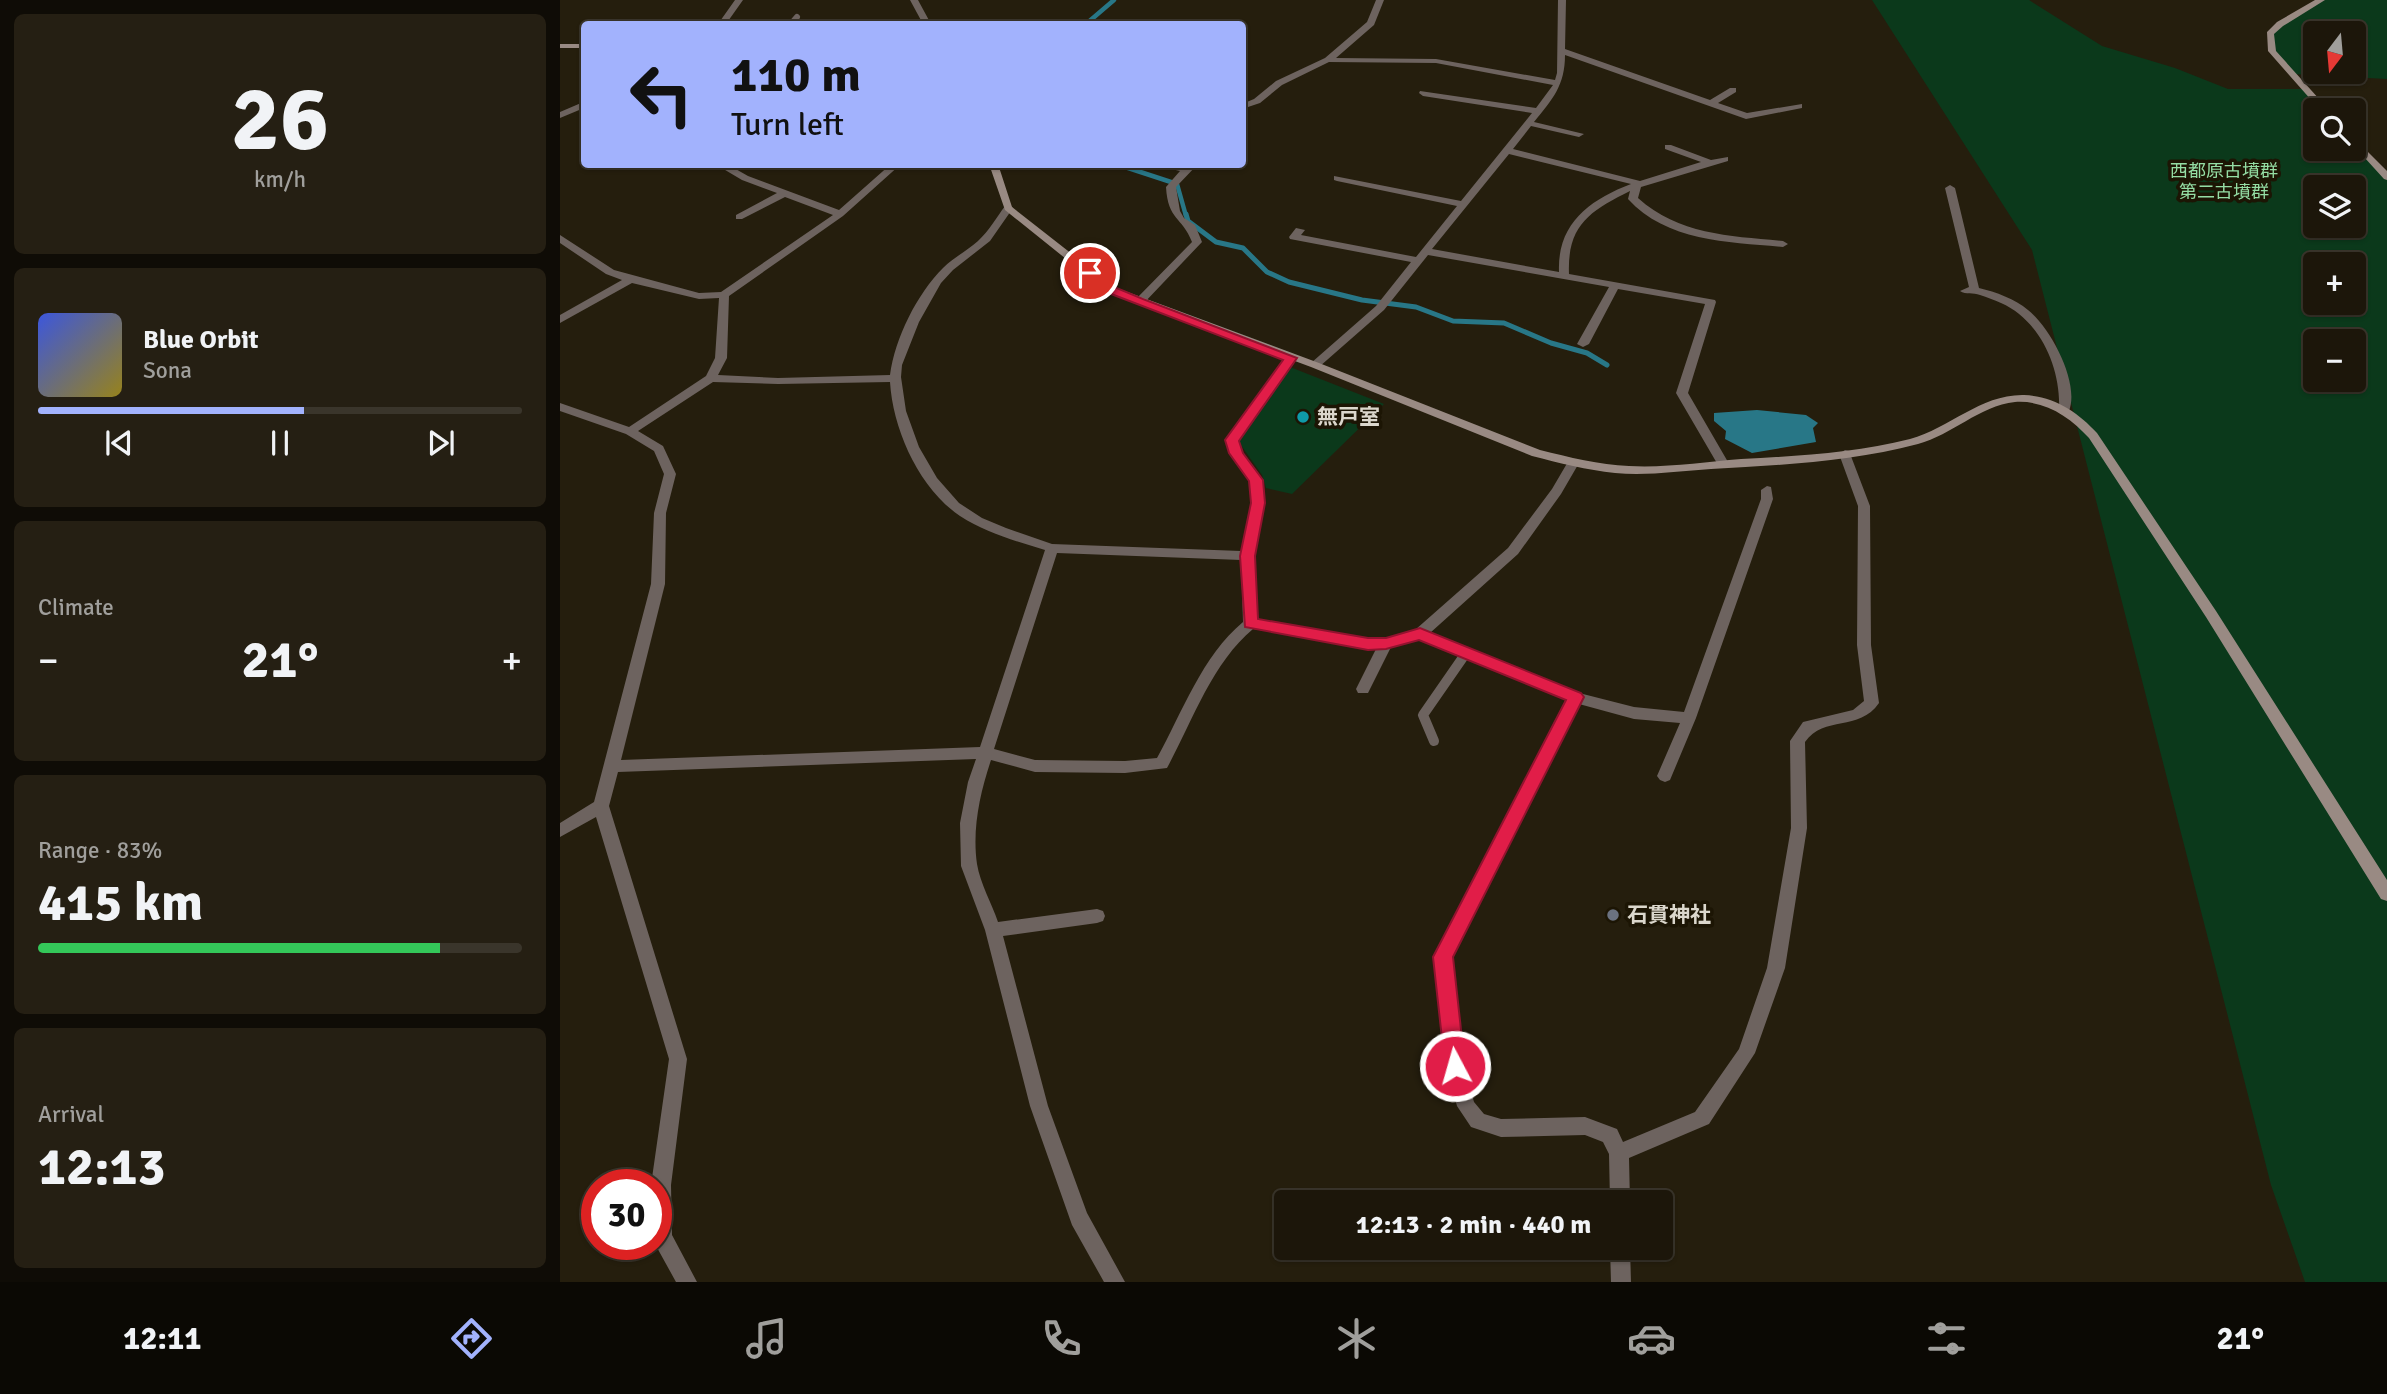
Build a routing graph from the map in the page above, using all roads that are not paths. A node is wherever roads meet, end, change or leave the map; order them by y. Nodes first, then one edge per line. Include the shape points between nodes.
1 (739, 0) edge
2 (914, 0) edge
3 (1380, 0) edge
4 (1562, 0) edge
5 (2321, 0) edge
6 (797, 17) dead end
7 (724, 21) edge
8 (794, 21) edge
9 (925, 21) edge
10 (560, 46) edge
11 (581, 46) edge
12 (1563, 51) junction
13 (1328, 60) junction
14 (1558, 83) junction
15 (1732, 90) dead end
16 (1423, 93) dead end
17 (2314, 98) edge
18 (1710, 103) junction
19 (1246, 105) edge
20 (1799, 106) dead end
21 (581, 107) edge
22 (1538, 111) junction
23 (560, 115) edge
24 (1528, 123) junction
25 (1579, 134) dead end
26 (1668, 147) dead end
27 (1505, 150) junction
28 (2366, 154) edge
29 (1725, 159) dead end
30 (1711, 163) junction
31 (728, 168) edge
32 (892, 168) edge
33 (994, 168) edge
34 (1189, 168) edge
35 (2387, 177) edge
36 (1337, 178) dead end
37 (1637, 183) junction
38 (1950, 188) dead end
39 (785, 193) junction
40 (1461, 204) junction
41 (1009, 208) junction
42 (840, 214) junction
43 (739, 217) dead end
44 (1300, 230) dead end
45 (560, 238) edge
46 (1783, 244) dead end
47 (1420, 256) junction
48 (1564, 275) junction
49 (630, 279) junction
50 (1615, 285) junction
51 (724, 295) junction
52 (1139, 302) junction
53 (560, 320) edge
54 (1583, 344) dead end
55 (1290, 358) junction
56 (1315, 365) junction
57 (711, 378) junction
58 (895, 378) junction
59 (560, 407) edge
60 (2065, 409) junction
61 (630, 431) junction
62 (1845, 454) junction
63 (1721, 462) junction
64 (1573, 463) junction
65 (1767, 490) dead end
66 (1052, 548) junction
67 (1247, 556) junction
68 (1250, 624) junction
69 (1420, 634) junction
70 (1386, 643) junction
71 (1466, 653) junction
72 (1363, 689) dead end
73 (1575, 697) junction
74 (1689, 718) junction
75 (1434, 741) dead end
76 (987, 752) junction
77 (612, 766) junction
78 (1665, 776) dead end
79 (601, 806) junction
80 (560, 831) edge
81 (2387, 894) edge
82 (1097, 916) dead end
83 (993, 930) junction
84 (1619, 1153) junction
85 (1620, 1190) edge
86 (1620, 1260) edge
87 (687, 1282) edge
88 (1115, 1282) edge
89 (1621, 1282) edge

1 - 7 street
2 - 9 street
3 - 13 street via 1371,23
4 - 12 street
5 - 17 street via 2270,34 2272,51
6 - 8 lane
10 - 11 street
12 - 14 street
12 - 18 street
13 - 14 street via 1436,61
13 - 19 street via 1279,83
14 - 22 street
15 - 18 street
16 - 22 street
18 - 20 street via 1746,116
21 - 23 street
22 - 24 street
24 - 25 street
24 - 27 street
26 - 30 street
27 - 37 street
27 - 40 street
28 - 35 street
29 - 30 street
30 - 37 street
31 - 39 street
32 - 42 street
33 - 41 street
34 - 52 street via 1171,187 1175,214 1191,227 1197,242
36 - 40 street
37 - 46 street via 1633,199 1640,206 1691,233
37 - 48 street via 1593,209 1576,225 1563,251
38 - 60 street via 1970,289 2012,304 2031,318 2062,377
39 - 42 street
39 - 43 street
40 - 47 street
41 - 52 street via 1110,289
41 - 58 street via 984,241 945,272 907,334
42 - 51 street
44 - 47 street via 1294,237
45 - 49 street via 611,272
47 - 48 street
47 - 56 street via 1384,303
48 - 50 street
49 - 51 street via 699,296
49 - 53 street
50 - 54 street
50 - 63 street via 1712,302 1682,393
51 - 57 street via 721,358
52 - 55 street
55 - 56 street
55 - 67 street via 1232,440 1256,480 1258,503
56 - 64 street via 1536,453
57 - 58 street
57 - 61 street
58 - 66 street via 903,417 923,468 953,504 987,527
59 - 61 street
60 - 62 street via 2015,399 1983,407 1951,428 1917,441
60 - 81 street via 2101,447
61 - 77 street via 659,449 670,474 660,513 658,584
62 - 63 street
62 - 84 street via 1864,506 1864,645 1872,703 1857,714 1808,726 1797,741 1799,828 1776,968 1746,1054 1702,1118
63 - 64 street via 1618,471
64 - 69 street via 1513,551
65 - 74 street
66 - 67 street
66 - 76 street
67 - 68 street
68 - 70 street
68 - 76 street via 1239,630 1210,676 1163,764 1035,766
69 - 70 street
69 - 71 street
70 - 72 street
71 - 73 street
71 - 75 lane via 1423,715
73 - 74 street via 1634,713
73 - 84 street via 1443,957 1455,1066 1466,1106 1478,1121 1501,1128 1585,1126 1610,1135
74 - 78 street
76 - 77 street
76 - 83 street via 968,824 969,866
77 - 79 street
79 - 80 street
79 - 87 street via 678,1059 661,1185 662,1237
82 - 83 street
83 - 88 street via 1038,1106 1079,1218
84 - 85 street
86 - 89 street

